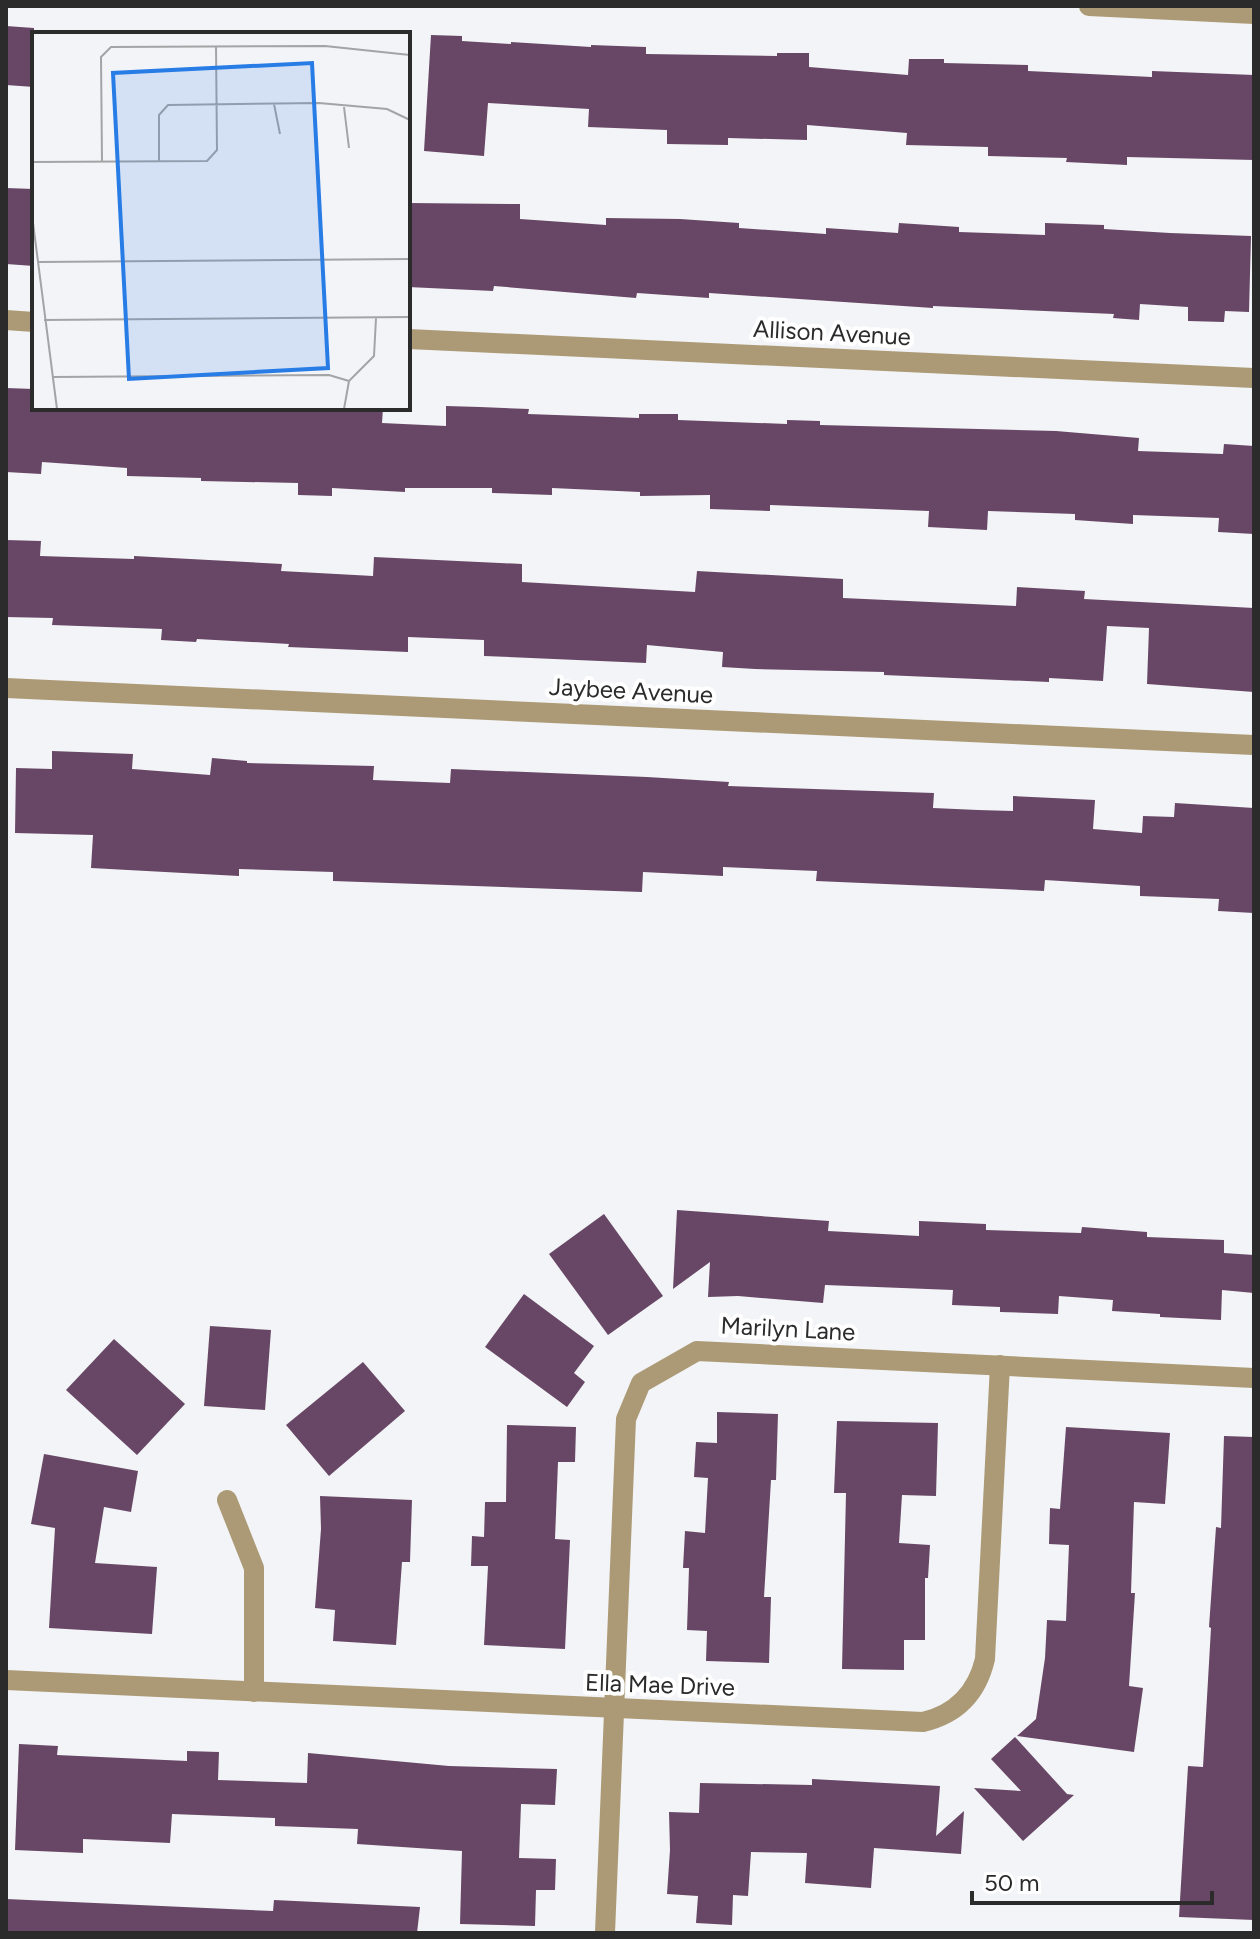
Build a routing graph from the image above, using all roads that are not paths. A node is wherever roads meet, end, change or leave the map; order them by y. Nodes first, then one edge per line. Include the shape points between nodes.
1 (1089, 6) edge
2 (1254, 14) edge
3 (6, 320) edge
4 (32, 322) edge
5 (410, 339) edge
6 (1254, 378) edge
7 (6, 688) edge
8 (1254, 745) edge
9 (1000, 1365) junction
10 (1254, 1378) edge
11 (227, 1500) dead end
12 (6, 1680) edge
13 (254, 1692) junction
14 (615, 1710) junction
15 (605, 1933) edge

1 - 2 street
3 - 4 street
5 - 6 street, Allison Avenue
7 - 8 street, Jaybee Avenue
9 - 10 street, Marilyn Lane
9 - 14 street, Ella Mae Drive via 985,1659 976,1686 962,1703 923,1722
9 - 14 street, Marilyn Lane via 697,1351 641,1383 626,1419
11 - 13 street via 254,1568
12 - 13 street, Ella Mae Drive
13 - 14 street, Ella Mae Drive
14 - 15 street, Marilyn Lane

